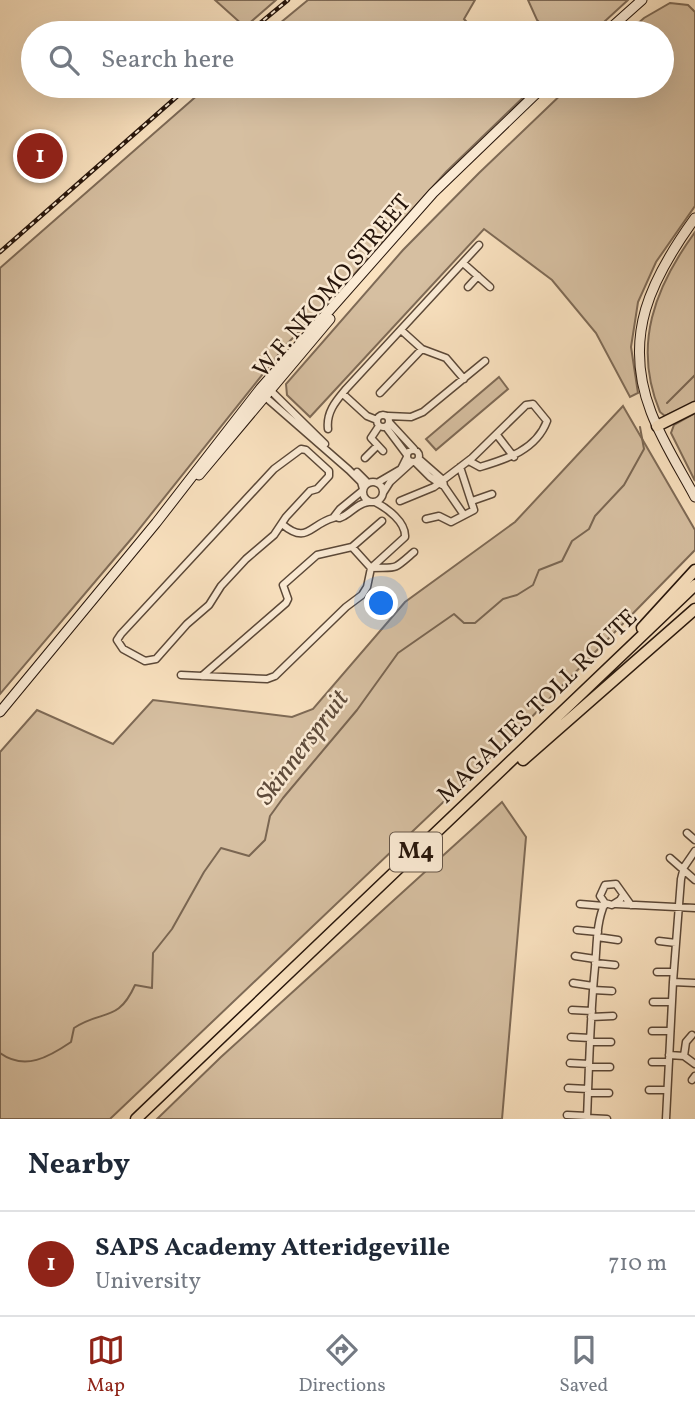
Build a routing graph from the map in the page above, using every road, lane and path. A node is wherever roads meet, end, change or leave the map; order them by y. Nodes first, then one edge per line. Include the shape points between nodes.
1 (633, 0) edge
2 (642, 0) edge
3 (611, 21) edge
4 (618, 21) edge
5 (533, 98) edge
6 (695, 218) edge
7 (479, 245) dead end
8 (463, 263) junction
9 (478, 276) junction
10 (468, 286) dead end
11 (490, 287) dead end
12 (401, 330) junction
13 (422, 349) junction
14 (485, 361) dead end
15 (464, 379) junction
16 (264, 391) junction
17 (380, 393) dead end
18 (343, 394) junction
19 (695, 407) edge
20 (384, 422) junction
21 (657, 426) junction
22 (328, 429) dead end
23 (497, 435) junction
24 (399, 439) junction
25 (514, 457) junction
26 (365, 458) dead end
27 (412, 459) junction
28 (468, 461) junction
29 (460, 467) junction
30 (358, 478) junction
31 (377, 483) junction
32 (442, 483) junction
33 (364, 488) junction
34 (383, 494) junction
35 (492, 494) dead end
36 (695, 497) edge
37 (400, 501) dead end
38 (472, 501) junction
39 (372, 502) junction
40 (347, 503) junction
41 (391, 513) junction
42 (464, 515) junction
43 (333, 518) junction
44 (426, 519) dead end
45 (382, 521) dead end
46 (282, 524) junction
47 (352, 547) junction
48 (414, 552) dead end
49 (371, 568) junction
50 (695, 570) edge
51 (695, 585) edge
52 (695, 593) edge
53 (695, 609) edge
54 (181, 675) dead end
55 (202, 676) junction
56 (0, 712) edge
57 (494, 782) junction
58 (687, 833) dead end
59 (695, 840) edge
60 (695, 852) edge
61 (670, 858) dead end
62 (683, 869) junction
63 (695, 880) edge
64 (622, 895) junction
65 (580, 904) dead end
66 (616, 904) junction
67 (605, 905) junction
68 (631, 905) junction
69 (679, 907) junction
70 (695, 908) edge
71 (577, 930) dead end
72 (598, 935) junction
73 (618, 940) dead end
74 (659, 942) dead end
75 (676, 943) junction
76 (575, 956) dead end
77 (595, 961) junction
78 (615, 965) dead end
79 (657, 972) dead end
80 (673, 972) junction
81 (673, 982) junction
82 (573, 983) dead end
83 (695, 983) edge
84 (593, 988) junction
85 (612, 991) dead end
86 (653, 1002) dead end
87 (672, 1002) junction
88 (572, 1010) dead end
89 (592, 1014) junction
90 (612, 1017) dead end
91 (652, 1031) dead end
92 (670, 1031) junction
93 (692, 1035) dead end
94 (571, 1037) dead end
95 (590, 1040) junction
96 (611, 1042) dead end
97 (684, 1056) junction
98 (669, 1059) junction
99 (652, 1062) dead end
100 (570, 1063) dead end
101 (695, 1064) edge
102 (589, 1066) junction
103 (610, 1067) dead end
104 (568, 1088) dead end
105 (649, 1090) dead end
106 (667, 1090) junction
107 (588, 1091) junction
108 (608, 1093) dead end
109 (567, 1115) dead end
110 (587, 1118) edge
111 (136, 1119) edge
112 (145, 1119) edge
113 (607, 1119) edge
114 (666, 1119) edge

1 - 3 main road
2 - 4 main road
5 - 16 main road, W.F. NKOMO STREET via 433,193
6 - 21 main road via 662,266 644,313 640,337 643,384
7 - 8 street
8 - 9 street
8 - 12 street
9 - 10 street
9 - 11 street
12 - 13 street
12 - 18 street
13 - 15 street via 443,356
13 - 17 street
14 - 15 street
15 - 20 street via 423,412
16 - 30 street
16 - 33 street
16 - 56 main road, W.F. NKOMO STREET
18 - 20 street via 367,416
18 - 22 street via 330,411
19 - 21 highway
20 - 24 street
20 - 26 street via 371,435 380,449
21 - 36 main road
23 - 25 street
23 - 25 street via 526,405 533,404 545,416 543,430
23 - 28 street
24 - 27 street
24 - 27 street via 419,453
25 - 28 street via 480,467
27 - 31 street
27 - 32 street
27 - 34 street
28 - 29 street
29 - 32 street
29 - 38 street
30 - 33 street
30 - 40 street
31 - 33 street
31 - 34 street
32 - 37 street
32 - 42 street
33 - 39 street via 363,496
33 - 40 street
34 - 39 street
34 - 41 street
35 - 38 street
38 - 42 street via 474,510
39 - 41 street
39 - 43 street
40 - 43 street
41 - 49 street via 405,528 405,537
42 - 44 street via 451,522 441,516
43 - 46 street via 299,534
45 - 47 street
46 - 46 street via 156,659 145,661 118,644 121,634 274,469 305,449 329,476
47 - 49 street
47 - 55 street via 317,555 283,585 286,603
48 - 49 street via 394,569
49 - 55 street via 362,595 275,676
50 - 57 highway
51 - 57 highway, MAGALIES TOLL ROUTE / M4
52 - 57 highway, MAGALIES TOLL ROUTE / M4
53 - 57 highway
54 - 55 street
57 - 111 highway, MAGALIES TOLL ROUTE / M4
57 - 112 highway, MAGALIES TOLL ROUTE / M4
58 - 59 street
60 - 62 street
61 - 62 street
62 - 63 street
62 - 69 street
64 - 66 street
64 - 67 street via 616,884 605,885 600,896
64 - 68 street
65 - 67 street
66 - 67 street
66 - 68 street
67 - 72 street
68 - 69 street
69 - 70 street
69 - 75 street
71 - 72 street
72 - 73 street
72 - 77 street
74 - 75 street
75 - 80 street
76 - 77 street
77 - 78 street
77 - 84 street
79 - 80 street
80 - 81 street
81 - 83 street
81 - 87 street
82 - 84 street
84 - 85 street
84 - 89 street
86 - 87 street
87 - 92 street
88 - 89 street
89 - 90 street
89 - 95 street
91 - 92 street
92 - 98 street
93 - 97 street
94 - 95 street
95 - 96 street
95 - 102 street
97 - 98 street
97 - 101 street
98 - 99 street
98 - 106 street
100 - 102 street
102 - 103 street
102 - 107 street
104 - 107 street
105 - 106 street
106 - 114 street
107 - 108 street
107 - 110 street
109 - 110 street
110 - 113 street

